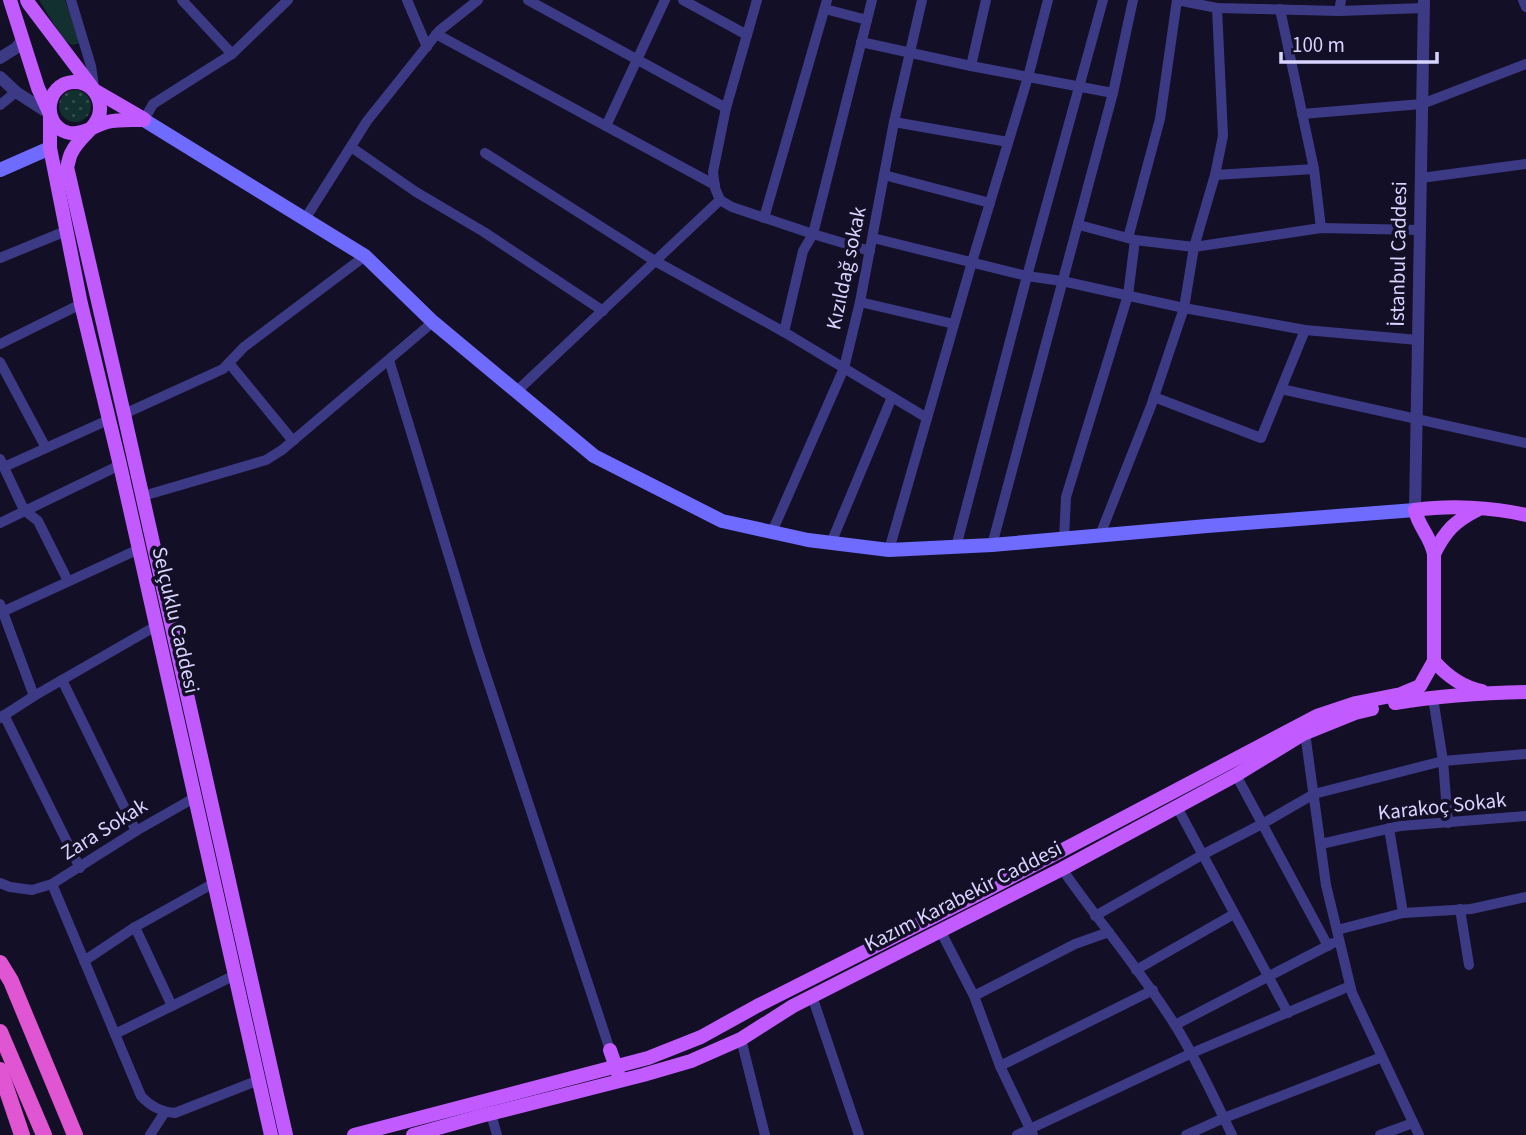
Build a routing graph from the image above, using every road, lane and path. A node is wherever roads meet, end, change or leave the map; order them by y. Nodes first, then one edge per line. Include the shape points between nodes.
1 (10, 0) edge
2 (27, 0) edge
3 (71, 0) edge
4 (182, 0) edge
5 (288, 0) edge
6 (407, 0) edge
7 (478, 0) edge
8 (528, 0) edge
9 (665, 0) edge
10 (683, 0) edge
11 (757, 0) edge
12 (872, 0) edge
13 (922, 0) edge
14 (986, 0) edge
15 (1048, 0) edge
16 (1103, 0) edge
17 (1133, 0) edge
18 (1524, 0) edge
19 (826, 4) edge
20 (1239, 4) edge
21 (1424, 4) edge
22 (1340, 5) edge
23 (1526, 7) edge
24 (1217, 8) junction
25 (1280, 9) junction
26 (867, 20) junction
27 (436, 34) junction
28 (747, 35) junction
29 (23, 40) junction
30 (861, 42) junction
31 (426, 47) junction
32 (909, 53) junction
33 (232, 54) junction
34 (0, 58) edge
35 (637, 59) junction
36 (1526, 64) edge
37 (971, 66) junction
38 (0, 77) edge
39 (1028, 77) junction
40 (1079, 86) junction
41 (94, 90) junction
42 (16, 92) junction
43 (1113, 93) junction
44 (1422, 104) junction
45 (0, 105) edge
46 (726, 108) junction
47 (50, 114) junction
48 (1302, 114) junction
49 (144, 120) junction
50 (894, 122) junction
51 (606, 126) junction
52 (91, 128) junction
53 (1008, 142) junction
54 (351, 147) junction
55 (50, 148) junction
56 (485, 153) dead end
57 (1526, 164) edge
58 (1314, 169) junction
59 (0, 170) edge
60 (884, 175) junction
61 (1214, 175) junction
62 (1421, 178) junction
63 (715, 185) junction
64 (720, 200) junction
65 (990, 203) junction
66 (764, 218) junction
67 (305, 219) junction
68 (1079, 225) junction
69 (1321, 228) junction
70 (1420, 230) junction
71 (66, 231) junction
72 (813, 234) junction
73 (873, 238) junction
74 (1132, 239) junction
75 (1194, 247) junction
76 (870, 251) junction
77 (365, 256) junction
78 (0, 258) edge
79 (655, 261) junction
80 (972, 262) junction
81 (1027, 276) junction
82 (1062, 281) junction
83 (1128, 295) junction
84 (860, 302) junction
85 (81, 304) junction
86 (1184, 308) junction
87 (603, 311) junction
88 (433, 322) junction
89 (954, 324) junction
90 (1305, 330) junction
91 (784, 332) junction
92 (1418, 340) junction
93 (0, 344) edge
94 (388, 360) junction
95 (0, 362) edge
96 (229, 363) junction
97 (844, 368) junction
98 (1281, 388) junction
99 (517, 391) junction
100 (892, 397) junction
101 (1154, 397) junction
102 (124, 414) junction
103 (927, 418) junction
104 (1416, 419) junction
105 (108, 420) junction
106 (293, 441) junction
107 (1526, 443) edge
108 (46, 448) junction
109 (2, 463) edge
110 (120, 465) junction
111 (143, 496) junction
112 (1478, 509) junction
113 (24, 510) junction
114 (1415, 510) junction
115 (1526, 515) edge
116 (0, 523) edge
117 (772, 532) junction
118 (1100, 535) junction
119 (1064, 539) junction
120 (831, 543) junction
121 (992, 545) junction
122 (956, 547) junction
123 (139, 549) junction
124 (889, 550) junction
125 (1434, 554) junction
126 (68, 581) junction
127 (1, 610) edge
128 (163, 623) junction
129 (1434, 661) junction
130 (62, 680) junction
131 (1526, 692) edge
132 (1492, 693) junction
133 (34, 696) junction
134 (1433, 698) junction
135 (2, 716) edge
136 (1305, 733) junction
137 (1526, 754) edge
138 (1443, 761) junction
139 (1236, 775) junction
140 (1314, 794) junction
141 (194, 798) junction
142 (1177, 807) junction
143 (1526, 816) edge
144 (1448, 823) junction
145 (1262, 824) junction
146 (1389, 828) junction
147 (136, 831) junction
148 (1321, 844) junction
149 (215, 855) junction
150 (1202, 855) junction
151 (80, 867) junction
152 (1062, 869) junction
153 (0, 883) edge
154 (214, 883) junction
155 (51, 884) junction
156 (1526, 897) edge
157 (1460, 909) junction
158 (1403, 913) junction
159 (1234, 914) junction
160 (1095, 916) junction
161 (135, 927) junction
162 (940, 930) junction
163 (1109, 932) junction
164 (1338, 935) junction
165 (1328, 946) junction
166 (84, 961) junction
167 (0, 963) edge
168 (1469, 965) dead end
169 (1136, 970) junction
170 (235, 975) junction
171 (1269, 976) junction
172 (0, 981) edge
173 (1350, 986) junction
174 (1153, 990) junction
175 (812, 996) junction
176 (974, 996) junction
177 (172, 1006) junction
178 (1288, 1013) junction
179 (1175, 1025) junction
180 (0, 1032) edge
181 (115, 1034) junction
182 (741, 1039) junction
183 (610, 1050) joint
184 (1192, 1053) junction
185 (1382, 1056) junction
186 (1000, 1066) junction
187 (609, 1068) junction
188 (0, 1070) edge
189 (259, 1080) junction
190 (622, 1080) junction
191 (165, 1112) junction
192 (491, 1114) junction
193 (1224, 1118) junction
194 (1413, 1123) junction
195 (1032, 1132) edge
196 (22, 1135) edge
197 (44, 1135) edge
198 (64, 1135) edge
199 (75, 1135) edge
200 (150, 1135) edge
201 (271, 1135) edge
202 (286, 1135) edge
203 (354, 1135) edge
204 (413, 1135) edge
205 (497, 1135) edge
206 (765, 1135) edge
207 (859, 1135) edge
208 (1017, 1135) edge
209 (1186, 1135) edge
210 (1232, 1135) edge
211 (1380, 1135) edge
212 (1419, 1135) edge

1 - 29 main road, Selçuklu Caddesi
2 - 41 main road
3 - 41 street
4 - 33 street
5 - 33 street
6 - 31 street
7 - 27 street
8 - 35 street
9 - 35 street
10 - 28 street
11 - 28 street
12 - 26 street
13 - 32 street, Kızıldağ sokak
14 - 37 street
15 - 39 street
16 - 40 street
17 - 43 street
18 - 23 street
19 - 26 street
19 - 66 street
20 - 24 street
20 - 25 street
21 - 22 street
21 - 44 street, İstanbul Caddesi
22 - 25 street
24 - 61 street via 1223,136
24 - 74 street via 1177,0 1160,119
25 - 48 street
26 - 30 street
27 - 31 street
27 - 51 street
28 - 46 street
29 - 34 street
29 - 47 main road, Selçuklu Caddesi
30 - 32 street
30 - 72 street
31 - 54 street
32 - 37 street
32 - 50 street, Kızıldağ sokak
33 - 49 street via 153,104
35 - 46 street
35 - 51 street
36 - 44 street
37 - 39 street
38 - 42 street
39 - 40 street
39 - 53 street
40 - 43 street
40 - 81 street
41 - 47 main road, Selçuklu Caddesi via 81,82 66,83 52,94
41 - 49 main road
41 - 52 main road, Selçuklu Caddesi via 100,113
42 - 45 street
42 - 47 street
43 - 68 street
44 - 48 street
44 - 62 street, İstanbul Caddesi
46 - 63 street via 713,172
47 - 52 main road via 65,132
47 - 55 main road, Selçuklu Caddesi
48 - 58 street
49 - 52 main road via 120,120
49 - 67 main road
50 - 53 street
50 - 60 street, Kızıldağ sokak
51 - 63 street
52 - 102 main road, Selçuklu Caddesi via 72,151 67,167
53 - 65 street
54 - 67 street
54 - 87 street
55 - 59 main road
55 - 71 main road, Selçuklu Caddesi
56 - 79 street
57 - 62 street
58 - 61 street
58 - 69 street
60 - 65 street
60 - 73 street, Kızıldağ sokak
61 - 75 street
62 - 70 street, İstanbul Caddesi
63 - 64 street
64 - 66 street
64 - 79 street
65 - 80 street
66 - 72 street
67 - 77 main road
68 - 74 street
68 - 82 street
69 - 70 street
69 - 75 street
70 - 92 street, İstanbul Caddesi
71 - 78 street
71 - 85 main road, Selçuklu Caddesi
72 - 76 street
72 - 91 street via 803,251
73 - 76 street, Kızıldağ sokak
73 - 80 street
74 - 75 street
74 - 83 street
75 - 86 street
76 - 84 street, Kızıldağ sokak
77 - 88 main road
77 - 96 street
79 - 87 street
79 - 91 street
80 - 81 street
80 - 89 street
81 - 82 street
81 - 122 street
82 - 83 street
82 - 121 street
83 - 86 street
83 - 119 street via 1066,497
84 - 89 street
84 - 97 street, Kızıldağ sokak
85 - 93 street
85 - 105 main road, Selçuklu Caddesi
86 - 90 street
86 - 101 street
87 - 99 street
88 - 94 street
88 - 99 main road
89 - 103 street
90 - 92 street
90 - 98 street
91 - 97 street
92 - 104 street, İstanbul Caddesi
94 - 106 street
94 - 183 street via 481,661
95 - 108 street
96 - 102 street
96 - 106 street
97 - 100 street
97 - 117 street, Kızıldağ sokak
98 - 101 street via 1261,438
98 - 104 street
99 - 117 main road via 594,456 722,521
100 - 103 street
100 - 120 street
101 - 118 street
102 - 111 main road, Selçuklu Caddesi
103 - 124 street
104 - 107 street
104 - 114 street, İstanbul Caddesi
105 - 108 street
105 - 110 main road, Selçuklu Caddesi
106 - 111 street via 265,460
108 - 109 street
109 - 113 street
110 - 113 street
110 - 123 main road, Selçuklu Caddesi
111 - 128 main road, Selçuklu Caddesi
112 - 114 main road
112 - 115 main road
112 - 125 main road via 1451,526
113 - 116 street
113 - 126 street via 38,521
114 - 118 main road
114 - 125 main road
117 - 120 main road
118 - 119 main road
119 - 121 main road
120 - 124 main road
121 - 122 main road
122 - 124 main road
123 - 126 street
123 - 128 main road, Selçuklu Caddesi
125 - 129 main road
126 - 127 street
127 - 133 street
128 - 130 street
128 - 141 main road, Selçuklu Caddesi
128 - 149 main road, Selçuklu Caddesi
129 - 132 main road via 1447,676
129 - 187 main road, Kazım Karabekir Caddesi via 1420,686 1317,716 701,1037
130 - 133 street
130 - 147 street
131 - 132 main road, Kazım Karabekir Caddesi
132 - 134 main road, Kazım Karabekir Caddesi
133 - 135 street
134 - 136 main road, Kazım Karabekir Caddesi via 1355,713
134 - 138 street
135 - 151 street
136 - 139 main road, Kazım Karabekir Caddesi
136 - 140 street
137 - 138 street
138 - 140 street
138 - 144 street
139 - 142 main road, Kazım Karabekir Caddesi
139 - 145 street
140 - 145 street
140 - 148 street
141 - 147 street, Zara Sokak
141 - 149 main road, Selçuklu Caddesi
142 - 150 street
142 - 152 main road, Kazım Karabekir Caddesi
143 - 144 street, Karakoç Sokak
144 - 146 street, Karakoç Sokak
145 - 150 street
145 - 165 street
146 - 148 street, Karakoç Sokak
146 - 158 street
147 - 151 street, Zara Sokak
148 - 164 street
149 - 154 main road, Selçuklu Caddesi
149 - 202 main road, Selçuklu Caddesi
150 - 159 street
150 - 160 street
151 - 155 street, Zara Sokak
152 - 160 street
152 - 162 main road, Kazım Karabekir Caddesi
153 - 155 street, Zara Sokak via 32,890
154 - 161 street
154 - 170 main road, Selçuklu Caddesi
155 - 166 street
156 - 157 street
157 - 158 street
157 - 168 street
158 - 164 street
159 - 169 street
159 - 171 street
160 - 163 street
161 - 166 street
161 - 177 street
162 - 175 main road, Kazım Karabekir Caddesi
162 - 176 street
163 - 169 street
163 - 176 street via 1075,944
164 - 165 street
164 - 173 street
165 - 171 street
166 - 181 street
167 - 199 highway
169 - 174 street
170 - 177 street
170 - 189 main road, Selçuklu Caddesi
171 - 178 street
171 - 179 street
172 - 198 highway
173 - 178 street
173 - 185 street
174 - 179 street
174 - 186 street
175 - 182 main road, Kazım Karabekir Caddesi
175 - 207 street
176 - 186 street
177 - 181 street
178 - 184 street
179 - 184 street
180 - 197 highway
181 - 191 street via 141,1096
182 - 190 main road, Kazım Karabekir Caddesi via 691,1061
182 - 206 street
183 - 187 main road
184 - 193 street
184 - 195 street
185 - 193 street
185 - 194 street
186 - 195 street
187 - 190 main road
187 - 203 main road, Kazım Karabekir Caddesi
188 - 196 highway
189 - 191 street via 175,1113
189 - 201 main road, Selçuklu Caddesi
190 - 192 main road, Kazım Karabekir Caddesi
191 - 200 street
192 - 204 main road, Kazım Karabekir Caddesi
192 - 205 street
193 - 209 street
193 - 210 street
194 - 211 street
194 - 212 street
195 - 208 street

